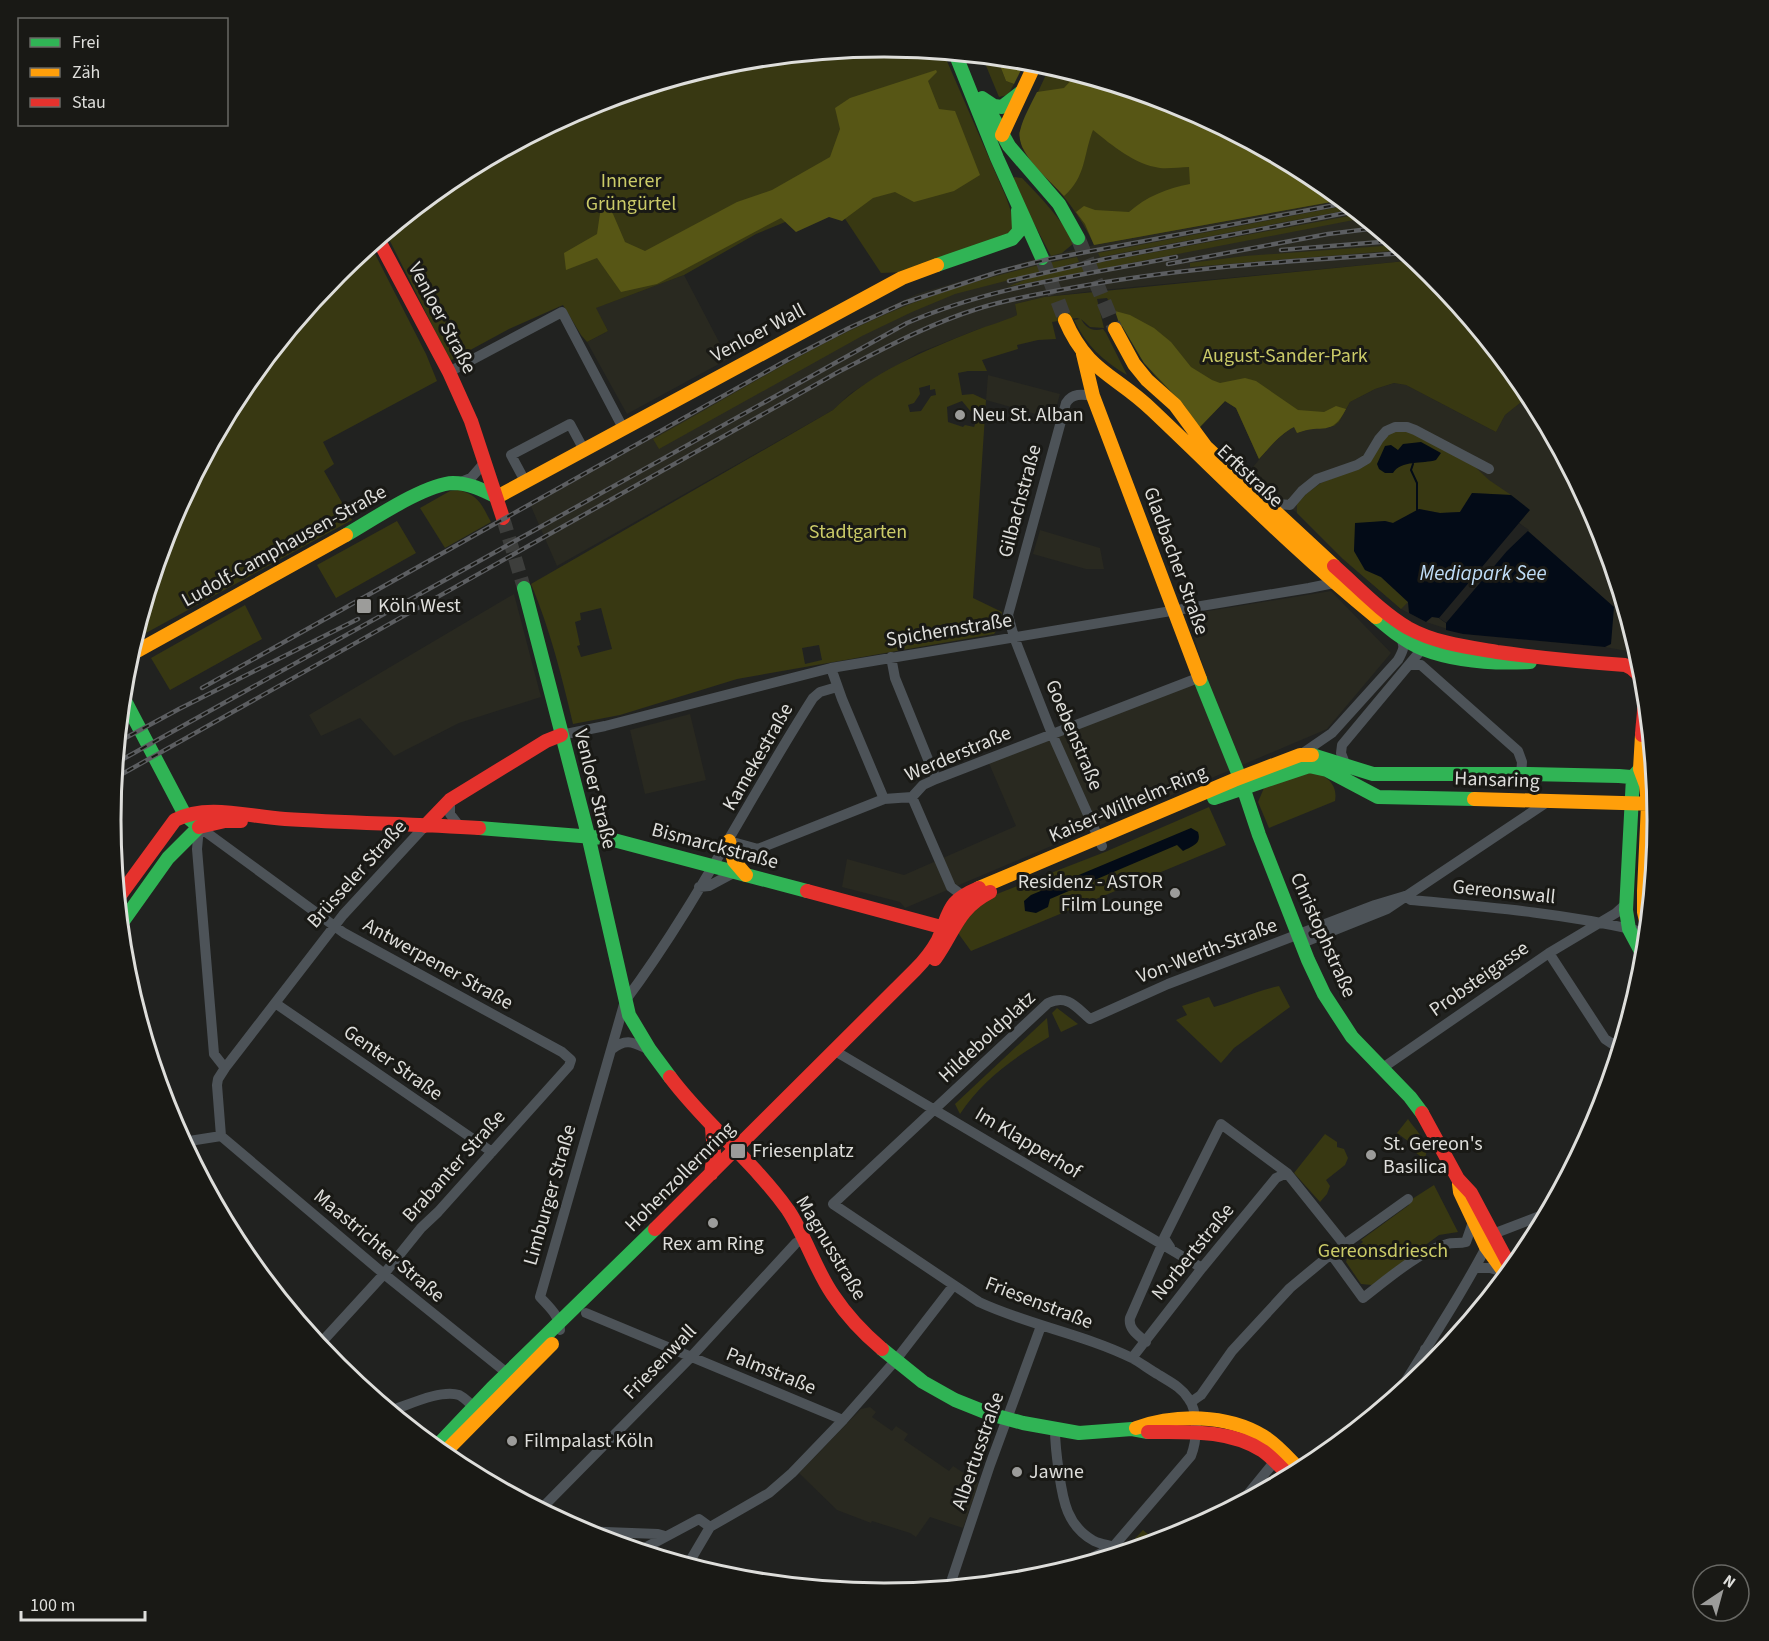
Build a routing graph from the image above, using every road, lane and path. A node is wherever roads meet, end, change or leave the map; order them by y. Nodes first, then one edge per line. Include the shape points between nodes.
1 (958, 61) edge
2 (968, 62) edge
3 (1031, 72) edge
4 (1022, 92) junction
5 (982, 98) junction
6 (1002, 135) junction
7 (997, 158) junction
8 (1005, 176) junction
9 (1038, 179) junction
10 (1017, 204) junction
11 (1078, 238) tunnel mouth
12 (382, 246) edge
13 (1042, 258) tunnel mouth
14 (1065, 320) tunnel mouth
15 (1115, 329) tunnel mouth
16 (1083, 354) junction
17 (449, 372) junction
18 (1093, 396) junction
19 (623, 428) junction
20 (584, 450) junction
21 (485, 462) junction
22 (1489, 469) dead end
23 (461, 482) junction
24 (526, 483) junction
25 (497, 497) junction
26 (1267, 503) junction
27 (1290, 505) junction
28 (503, 518) tunnel mouth
29 (1295, 529) junction
30 (1339, 579) junction
31 (524, 588) tunnel mouth
32 (1173, 611) junction
33 (1014, 637) junction
34 (1400, 637) junction
35 (1424, 643) junction
36 (141, 649) edge
37 (891, 657) junction
38 (1410, 664) junction
39 (831, 668) junction
40 (1632, 668) edge
41 (1198, 678) junction
42 (837, 687) junction
43 (130, 710) edge
44 (1052, 734) junction
45 (561, 735) junction
46 (1643, 745) edge
47 (1299, 754) junction
48 (1343, 772) junction
49 (1521, 774) junction
50 (936, 779) junction
51 (1643, 779) edge
52 (1242, 784) junction
53 (912, 796) junction
54 (884, 799) junction
55 (450, 800) junction
56 (1547, 802) junction
57 (1575, 802) junction
58 (1632, 804) junction
59 (1647, 804) edge
60 (185, 814) junction
61 (282, 819) junction
62 (425, 826) junction
63 (199, 827) junction
64 (460, 827) junction
65 (1648, 831) edge
66 (1647, 834) joint
67 (588, 835) junction
68 (729, 841) junction
69 (1100, 842) junction
70 (713, 866) junction
71 (741, 873) junction
72 (1645, 884) edge
73 (699, 887) junction
74 (125, 889) edge
75 (962, 895) junction
76 (1405, 896) junction
77 (1627, 903) junction
78 (127, 915) edge
79 (901, 916) junction
80 (1600, 922) junction
81 (334, 925) junction
82 (947, 926) junction
83 (1629, 928) junction
84 (1639, 930) edge
85 (1300, 939) junction
86 (936, 941) junction
87 (1637, 944) edge
88 (1549, 953) junction
89 (1066, 1000) joint
90 (625, 1001) junction
91 (275, 1003) junction
92 (1614, 1043) edge
93 (612, 1050) junction
94 (650, 1050) junction
95 (839, 1053) junction
96 (568, 1066) joint
97 (225, 1068) junction
98 (1381, 1069) junction
99 (936, 1109) junction
100 (712, 1128) junction
101 (221, 1136) junction
102 (192, 1141) edge
103 (492, 1152) junction
104 (737, 1154) junction
105 (1287, 1173) junction
106 (711, 1174) junction
107 (1458, 1179) junction
108 (1408, 1198) dead end
109 (1536, 1217) edge
110 (1473, 1222) junction
111 (1493, 1234) junction
112 (804, 1239) junction
113 (1344, 1244) junction
114 (1486, 1247) junction
115 (1170, 1248) junction
116 (1331, 1254) junction
117 (1505, 1264) edge
118 (1503, 1267) edge
119 (1202, 1268) junction
120 (1476, 1268) junction
121 (1500, 1271) edge
122 (384, 1274) junction
123 (953, 1286) junction
124 (586, 1313) junction
125 (560, 1323) junction
126 (1041, 1326) junction
127 (325, 1339) edge
128 (1146, 1341) junction
129 (553, 1344) junction
130 (1425, 1349) junction
131 (1431, 1353) edge
132 (691, 1357) junction
133 (1132, 1358) junction
134 (895, 1361) junction
135 (1410, 1373) edge
136 (511, 1377) junction
137 (1191, 1402) junction
138 (474, 1407) junction
139 (398, 1408) edge
140 (843, 1419) junction
141 (1008, 1419) junction
142 (1195, 1425) junction
143 (1055, 1430) junction
144 (441, 1441) edge
145 (449, 1447) edge
146 (1275, 1461) junction
147 (1294, 1464) edge
148 (1284, 1470) edge
149 (1252, 1489) edge
150 (546, 1504) edge
151 (714, 1525) junction
152 (608, 1532) edge
153 (665, 1536) junction
154 (648, 1546) edge
155 (1113, 1547) junction
156 (1117, 1547) edge
157 (1106, 1550) edge
158 (692, 1559) edge
159 (952, 1580) edge

1 - 7 main road
2 - 5 main road
3 - 4 main road
4 - 5 main road via 1000,108
4 - 6 main road
5 - 6 main road
6 - 7 main road
6 - 9 main road
7 - 8 main road
8 - 9 main road via 1013,170
8 - 10 main road
9 - 11 main road via 1059,204
10 - 13 main road
10 - 19 main road, Venloer Wall via 1019,231 1012,239 902,278
12 - 17 main road, Venloer Straße
14 - 16 main road, Erftstraße
15 - 26 main road, Erftstraße via 1147,380 1175,405 1206,447
16 - 18 main road, Gladbacher Straße
16 - 30 main road, Erftstraße via 1099,372 1147,405
17 - 19 street via 562,312
17 - 21 main road, Venloer Straße
18 - 32 main road, Gladbacher Straße
18 - 33 street, Gilbachstraße via 1078,394 1066,403 1008,615
19 - 20 main road, Venloer Wall
20 - 24 main road, Venloer Wall
20 - 24 street via 570,424 511,455
21 - 23 street, Ludolf-Camphausen-Straße via 471,478
21 - 25 main road, Venloer Straße
22 - 27 street via 1415,430 1395,427 1379,439 1367,459 1317,479
23 - 25 main road
23 - 36 main road, Ludolf-Camphausen-Straße via 426,490
24 - 25 main road, Venloer Wall
25 - 28 main road, Venloer Straße
26 - 27 street
26 - 29 main road, Erftstraße
27 - 29 street
29 - 30 main road, Erftstraße
30 - 32 street, Spichernstraße
30 - 34 main road, Erftstraße via 1374,618
30 - 35 main road, Erftstraße
31 - 45 main road, Venloer Straße
32 - 33 street, Spichernstraße
32 - 41 main road, Gladbacher Straße
33 - 37 street, Spichernstraße
33 - 44 street, Goebenstraße
34 - 35 main road, Erftstraße
34 - 47 street via 1404,643 1398,660 1332,733
35 - 38 street
35 - 40 main road
37 - 39 street, Spichernstraße
37 - 50 street via 895,678
38 - 48 street via 1342,745
38 - 49 street via 1420,665 1518,751
39 - 42 street
39 - 45 street, Spichernstraße
41 - 44 street, Werderstraße
41 - 52 main road, Gladbacher Straße
42 - 54 street
42 - 68 street, Kamekestraße via 813,698
43 - 60 main road
44 - 50 street, Werderstraße
44 - 69 street, Goebenstraße
45 - 55 main road, Brüsseler Straße
45 - 67 main road, Venloer Straße
46 - 51 main road
47 - 48 main road via 1324,756
47 - 52 main road, Kaiser-Wilhelm-Ring
48 - 49 main road, Hansaring
48 - 52 main road, Kaiser-Wilhelm-Ring via 1309,766
48 - 56 main road, Hansaring via 1378,796
49 - 51 main road, Hansaring
50 - 53 street, Werderstraße
51 - 57 main road via 1612,796
51 - 58 main road
52 - 69 main road, Kaiser-Wilhelm-Ring
52 - 85 main road, Christophstraße
53 - 54 street, Werderstraße
53 - 75 street via 951,887
54 - 68 street, Werderstraße via 758,849
55 - 62 main road, Brüsseler Straße
55 - 64 street via 450,814
56 - 57 main road, Hansaring
56 - 76 street, Von-Werth-Straße
57 - 58 main road, Hansaring
58 - 59 main road, Hansaring
58 - 77 main road
60 - 61 main road, Bismarckstraße via 228,812
60 - 63 main road
60 - 74 main road via 175,820
61 - 62 main road, Bismarckstraße
61 - 63 main road, Bismarckstraße via 225,821
62 - 64 main road, Bismarckstraße
62 - 81 street, Brüsseler Straße
63 - 78 main road via 168,858
63 - 81 street, Antwerpener Straße
63 - 97 street via 197,849 214,1054
64 - 67 main road, Bismarckstraße
65 - 66 main road
66 - 72 main road
67 - 70 main road, Bismarckstraße
67 - 90 main road, Venloer Straße
68 - 70 street, Kamekestraße
68 - 71 main road
69 - 75 main road, Kaiser-Wilhelm-Ring
69 - 82 main road, Kaiser-Wilhelm-Ring via 978,897
70 - 71 main road, Bismarckstraße
70 - 73 street, Kamekestraße
71 - 73 street
71 - 79 main road, Bismarckstraße
73 - 90 street, Kamekestraße
75 - 82 main road, Kaiser-Wilhelm-Ring via 954,902
76 - 80 street, Gereonswall via 1411,900
76 - 85 street, Von-Werth-Straße via 1375,904
77 - 80 street
77 - 83 main road
79 - 82 main road
79 - 86 main road via 920,925
80 - 83 street, Gereonswall
80 - 88 street, Probsteigasse
81 - 91 street, Brüsseler Straße
81 - 96 street, Antwerpener Straße via 562,1052 570,1059
82 - 86 main road, Hohenzollernring
82 - 95 main road, Hohenzollernring via 932,963 899,1000
83 - 84 street, Gereonswall
83 - 87 main road
85 - 89 street, Von-Werth-Straße via 1168,984 1090,1019
85 - 98 main road, Christophstraße via 1337,1015
86 - 95 main road, Hohenzollernring
88 - 92 street via 1605,1039
88 - 98 street, Probsteigasse
89 - 99 street, Hildeboldplatz via 1048,1003
90 - 93 street, Limburger Straße
90 - 94 main road
91 - 97 street, Brüsseler Straße
91 - 103 street, Genter Straße
93 - 94 street via 627,1041
93 - 125 street, Limburger Straße via 540,1297
94 - 100 main road
95 - 99 street, Im Klapperhof
95 - 104 main road, Hohenzollernring
96 - 103 street, Brabanter Straße
97 - 101 street, Brüsseler Straße via 218,1079
98 - 107 main road, Christophstraße via 1425,1118
99 - 115 street, Im Klapperhof
99 - 123 street, Friesenstraße via 833,1204
100 - 104 main road
100 - 106 main road
101 - 102 street
101 - 122 street, Maastrichter Straße
103 - 122 street, Brabanter Straße
104 - 106 main road, Hohenzollernring
104 - 112 main road, Magnusstraße via 774,1192
104 - 124 main road, Hohenzollernring
105 - 113 street
105 - 115 street via 1221,1124 1164,1238
105 - 119 street, Norbertstraße via 1276,1178
106 - 125 main road, Hohenzollernring
107 - 110 main road
107 - 111 main road via 1471,1193
108 - 113 street
109 - 111 street
110 - 114 main road
110 - 116 street via 1466,1242 1438,1247 1363,1298
111 - 114 street
111 - 117 main road
112 - 132 street, Friesenwall via 796,1243
112 - 134 main road, Magnusstraße via 840,1305 857,1327
113 - 116 street
114 - 118 main road
114 - 120 street
115 - 119 street, Im Klapperhof
115 - 128 street via 1161,1247 1130,1318 1131,1329
116 - 137 street via 1290,1288
119 - 128 street, Norbertstraße
120 - 121 street
120 - 130 street
122 - 127 street, Brabanter Straße
122 - 136 street, Maastrichter Straße
123 - 126 street, Friesenstraße via 1001,1312
123 - 134 street
124 - 129 main road, Hohenzollernring
124 - 132 street, Palmstraße
125 - 129 street
125 - 136 main road, Hohenzollernring
126 - 133 street, Friesenstraße
126 - 141 street, Albertusstraße
128 - 133 street, Norbertstraße
129 - 136 main road, Hohenzollernring
130 - 131 street
130 - 135 street
132 - 140 street, Palmstraße
132 - 150 street, Friesenwall
133 - 137 street, Friesenstraße via 1180,1389
134 - 140 street
134 - 141 main road, Magnusstraße via 955,1400
136 - 138 main road, Hohenzollernring
136 - 145 main road, Hohenzollernring
137 - 142 street
138 - 139 street via 462,1396 453,1394
138 - 144 main road, Hohenzollernring
140 - 151 street via 769,1493
141 - 143 main road, Magnusstraße
141 - 159 street, Albertusstraße
142 - 143 main road, Magnusstraße via 1145,1432
142 - 146 main road via 1255,1446
142 - 147 main road via 1230,1422 1251,1430
142 - 155 street via 1191,1456
143 - 155 street via 1062,1494 1071,1520 1095,1542
146 - 148 main road
146 - 149 street
151 - 153 street via 699,1519
151 - 158 street
152 - 153 street
153 - 154 street
155 - 156 street
155 - 157 street

